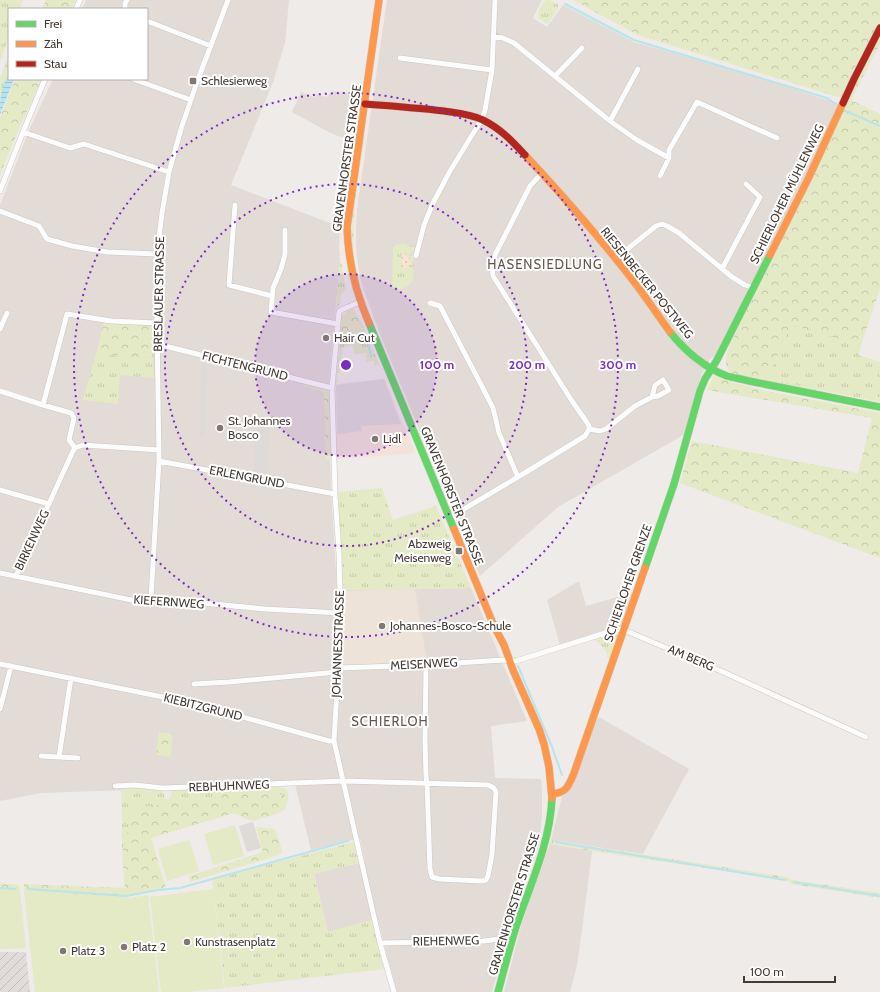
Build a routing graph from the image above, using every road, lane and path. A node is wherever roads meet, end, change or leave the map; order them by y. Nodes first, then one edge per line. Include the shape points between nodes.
1 (228, 0) edge
2 (380, 0) edge
3 (495, 0) edge
4 (148, 21) edge
5 (880, 28) edge
6 (493, 36) junction
7 (211, 46) junction
8 (582, 48) dead end
9 (400, 58) dead end
10 (492, 70) junction
11 (638, 70) dead end
12 (555, 76) junction
13 (45, 80) edge
14 (136, 80) edge
15 (191, 100) junction
16 (365, 104) junction
17 (482, 118) junction
18 (610, 121) junction
19 (23, 132) junction
20 (777, 138) dead end
21 (669, 158) junction
22 (169, 172) junction
23 (542, 173) junction
24 (660, 176) dead end
25 (746, 184) dead end
26 (0, 191) edge
27 (235, 205) dead end
28 (0, 212) edge
29 (285, 230) dead end
30 (157, 254) junction
31 (416, 256) dead end
32 (616, 259) junction
33 (722, 269) junction
34 (754, 288) junction
35 (272, 296) junction
36 (360, 302) junction
37 (430, 303) dead end
38 (7, 313) dead end
39 (157, 323) junction
40 (338, 324) junction
41 (0, 329) edge
42 (157, 344) junction
43 (712, 369) junction
44 (332, 388) junction
45 (0, 391) edge
46 (652, 397) dead end
47 (43, 405) junction
48 (880, 407) edge
49 (589, 430) junction
50 (75, 448) junction
51 (159, 450) junction
52 (159, 461) junction
53 (518, 477) junction
54 (0, 490) edge
55 (335, 494) junction
56 (49, 504) junction
57 (449, 518) junction
58 (0, 573) edge
59 (16, 576) junction
60 (151, 598) junction
61 (340, 613) junction
62 (624, 630) junction
63 (510, 660) junction
64 (0, 664) edge
65 (426, 665) junction
66 (12, 666) junction
67 (338, 670) junction
68 (71, 678) junction
69 (194, 684) dead end
70 (0, 708) edge
71 (866, 737) dead end
72 (334, 741) junction
73 (41, 756) dead end
74 (59, 757) junction
75 (78, 758) dead end
76 (344, 781) junction
77 (427, 784) junction
78 (115, 786) dead end
79 (552, 794) junction
80 (513, 939) junction
81 (380, 943) junction
82 (394, 992) edge
83 (498, 992) edge

1 - 7 street, BRESLAUER STRASSE
2 - 16 street, GRAVENHORSTER STRASSE
3 - 6 street
4 - 7 street
5 - 34 street, SCHIERLOHER MÜHLENWEG
6 - 10 street
6 - 12 street via 514,43
7 - 15 street, BRESLAUER STRASSE
8 - 12 street
9 - 10 street
10 - 17 street
11 - 18 street
12 - 18 street
13 - 19 street
14 - 15 street
15 - 22 street, BRESLAUER STRASSE
16 - 17 street, RIESENBECKER POSTWEG via 448,111
16 - 36 street, GRAVENHORSTER STRASSE via 347,227 348,258
17 - 23 street, RIESENBECKER POSTWEG via 509,137
17 - 31 street via 433,203
18 - 21 street
19 - 22 street via 70,148 84,144
19 - 26 street
20 - 21 street via 697,102 669,150
21 - 24 street
22 - 30 street, BRESLAUER STRASSE
23 - 32 street, RIESENBECKER POSTWEG
23 - 49 street via 530,186 495,255 492,262 493,276 586,421
25 - 33 street via 760,197
27 - 35 street via 229,285
28 - 30 street via 39,226 47,239 72,246 107,252
29 - 35 street via 285,254
30 - 39 street, BRESLAUER STRASSE
32 - 33 street via 656,226 662,224 679,233
32 - 43 street, RIESENBECKER POSTWEG via 674,337
33 - 34 street via 745,285
34 - 43 street, SCHIERLOHER MÜHLENWEG
35 - 40 street via 271,312
36 - 40 street, JOHANNESSTRASSE via 341,310
36 - 57 street, GRAVENHORSTER STRASSE
37 - 53 street via 440,306 488,398 499,433
38 - 41 street
39 - 42 street, BRESLAUER STRASSE
39 - 47 street via 67,314
40 - 44 street, JOHANNESSTRASSE
42 - 44 street, FICHTENGRUND
42 - 51 street, BRESLAUER STRASSE
43 - 48 street, RIESENBECKER POSTWEG via 750,381
43 - 62 street, SCHIERLOHER GRENZE via 700,391 674,484
44 - 55 street, JOHANNESSTRASSE
45 - 47 street
46 - 49 street via 627,411 606,429
47 - 50 street via 73,415 70,440
49 - 53 street via 585,436
50 - 51 street via 83,445
50 - 56 street, BIRKENWEG
51 - 52 street, BRESLAUER STRASSE
52 - 55 street, ERLENGRUND
52 - 60 street, BRESLAUER STRASSE
53 - 57 street
54 - 56 street, BIRKENWEG
55 - 61 street, JOHANNESSTRASSE
56 - 59 street, BIRKENWEG
57 - 63 street, GRAVENHORSTER STRASSE
58 - 59 street, KIEFERNWEG
59 - 60 street, KIEFERNWEG via 146,602
60 - 61 street, KIEFERNWEG via 264,609
61 - 67 street, JOHANNESSTRASSE
62 - 63 street via 618,629 516,661
62 - 71 street, AM BERG
62 - 79 street, SCHIERLOHER GRENZE via 569,786 559,793
63 - 65 street, MEISENWEG
63 - 79 street, GRAVENHORSTER STRASSE via 544,744
64 - 66 street, KIEBITZGRUND
65 - 67 street, MEISENWEG
65 - 77 street
66 - 68 street, KIEBITZGRUND
66 - 70 street
67 - 69 street, MEISENWEG
67 - 72 street, JOHANNESSTRASSE
68 - 72 street, KIEBITZGRUND via 192,703
68 - 74 street
72 - 76 street, JOHANNESSTRASSE
73 - 74 street
74 - 75 street
76 - 77 street, REBHUHNWEG
76 - 78 street, REBHUHNWEG via 163,788
76 - 81 street, JOHANNESSTRASSE
77 - 77 street, REBHUHNWEG via 432,877 486,880 492,854 496,792 494,788
79 - 80 street, GRAVENHORSTER STRASSE via 551,815 544,848
80 - 81 street, RIEHENWEG
80 - 83 street, GRAVENHORSTER STRASSE
81 - 82 street, JOHANNESSTRASSE

